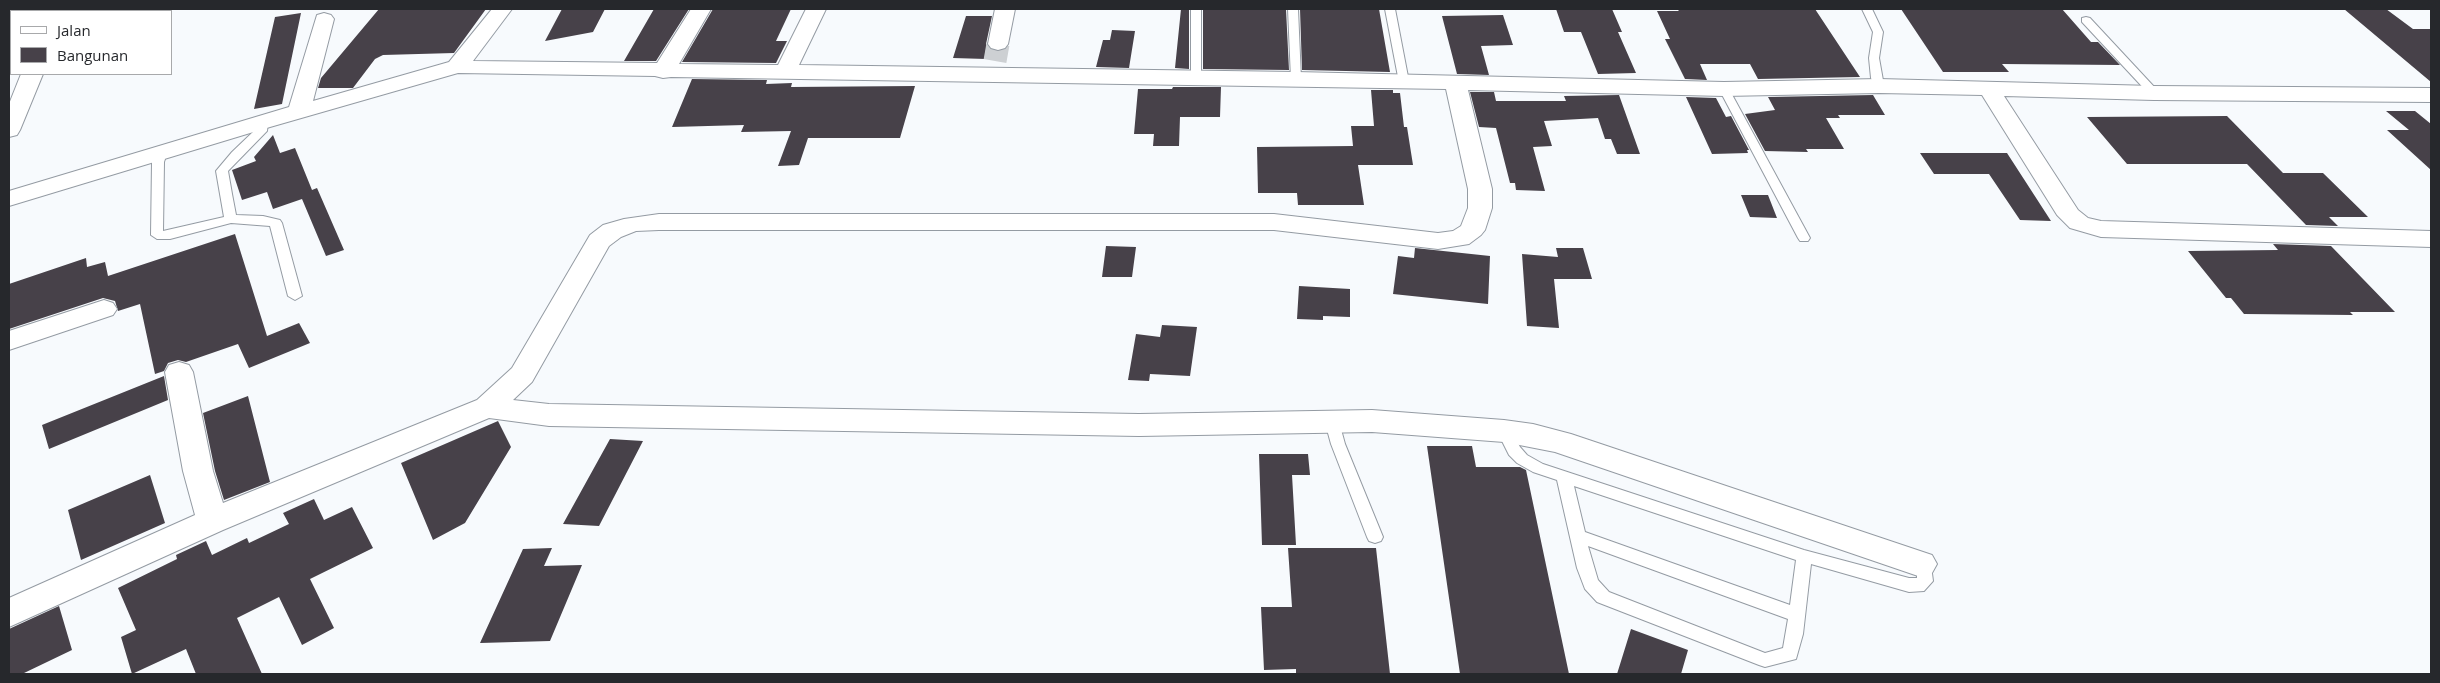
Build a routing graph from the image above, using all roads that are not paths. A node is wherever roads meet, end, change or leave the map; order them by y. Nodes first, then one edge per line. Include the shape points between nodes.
1 (502, 9) edge
2 (701, 9) edge
3 (816, 9) edge
4 (1005, 9) edge
5 (1196, 9) edge
6 (1293, 9) edge
7 (1390, 9) edge
8 (1866, 9) edge
9 (324, 19) dead end
10 (2086, 20) dead end
11 (994, 60) junction
12 (457, 67) junction
13 (663, 72) junction
14 (785, 72) junction
15 (32, 75) edge
16 (1196, 78) junction
17 (1296, 79) junction
18 (1404, 82) junction
19 (1456, 84) junction
20 (1880, 86) junction
21 (1724, 89) junction
22 (1989, 90) junction
23 (2154, 93) junction
24 (2431, 96) edge
25 (299, 112) junction
26 (262, 122) junction
27 (9, 130) edge
28 (162, 153) junction
29 (9, 199) edge
30 (231, 219) junction
31 (1804, 238) dead end
32 (2431, 238) edge
33 (294, 296) dead end
34 (104, 309) dead end
35 (9, 341) edge
36 (179, 372) dead end
37 (487, 407) junction
38 (1332, 422) junction
39 (1504, 431) junction
40 (1564, 477) junction
41 (212, 522) junction
42 (1578, 536) junction
43 (1375, 537) dead end
44 (1804, 556) junction
45 (1921, 564) joint
46 (9, 613) edge
47 (1797, 615) junction

1 - 12 street
2 - 13 street
3 - 14 street
4 - 11 street
5 - 16 lane
6 - 17 lane
7 - 18 lane
8 - 20 lane via 1878,32 1874,58
9 - 25 street
10 - 23 lane
11 - 14 street
11 - 16 street
12 - 13 street
12 - 25 street
13 - 14 street
15 - 27 street
16 - 17 street
17 - 18 street
18 - 19 street
19 - 21 street
19 - 37 street via 1480,189 1480,208 1472,230 1460,238 1438,241 1274,222 633,224 612,231 599,241 522,374
20 - 21 street
20 - 22 street
21 - 31 lane
22 - 23 street
22 - 32 street via 2069,215 2079,223 2101,229
23 - 24 street
25 - 26 street
26 - 28 street
26 - 30 lane via 261,131 222,171
28 - 29 street
28 - 30 lane via 158,162 157,235 170,235
30 - 33 lane via 276,223
34 - 35 street
36 - 41 street via 198,471
37 - 38 street via 559,415 1139,425
37 - 41 street
38 - 39 street via 1372,421
38 - 43 lane
39 - 40 lane via 1522,459
39 - 45 street via 1560,442
40 - 42 lane
40 - 44 lane
41 - 46 street
42 - 47 lane
42 - 47 lane via 1591,584 1603,597 1765,660 1790,654
44 - 45 lane via 1918,586 1925,582
44 - 47 lane

